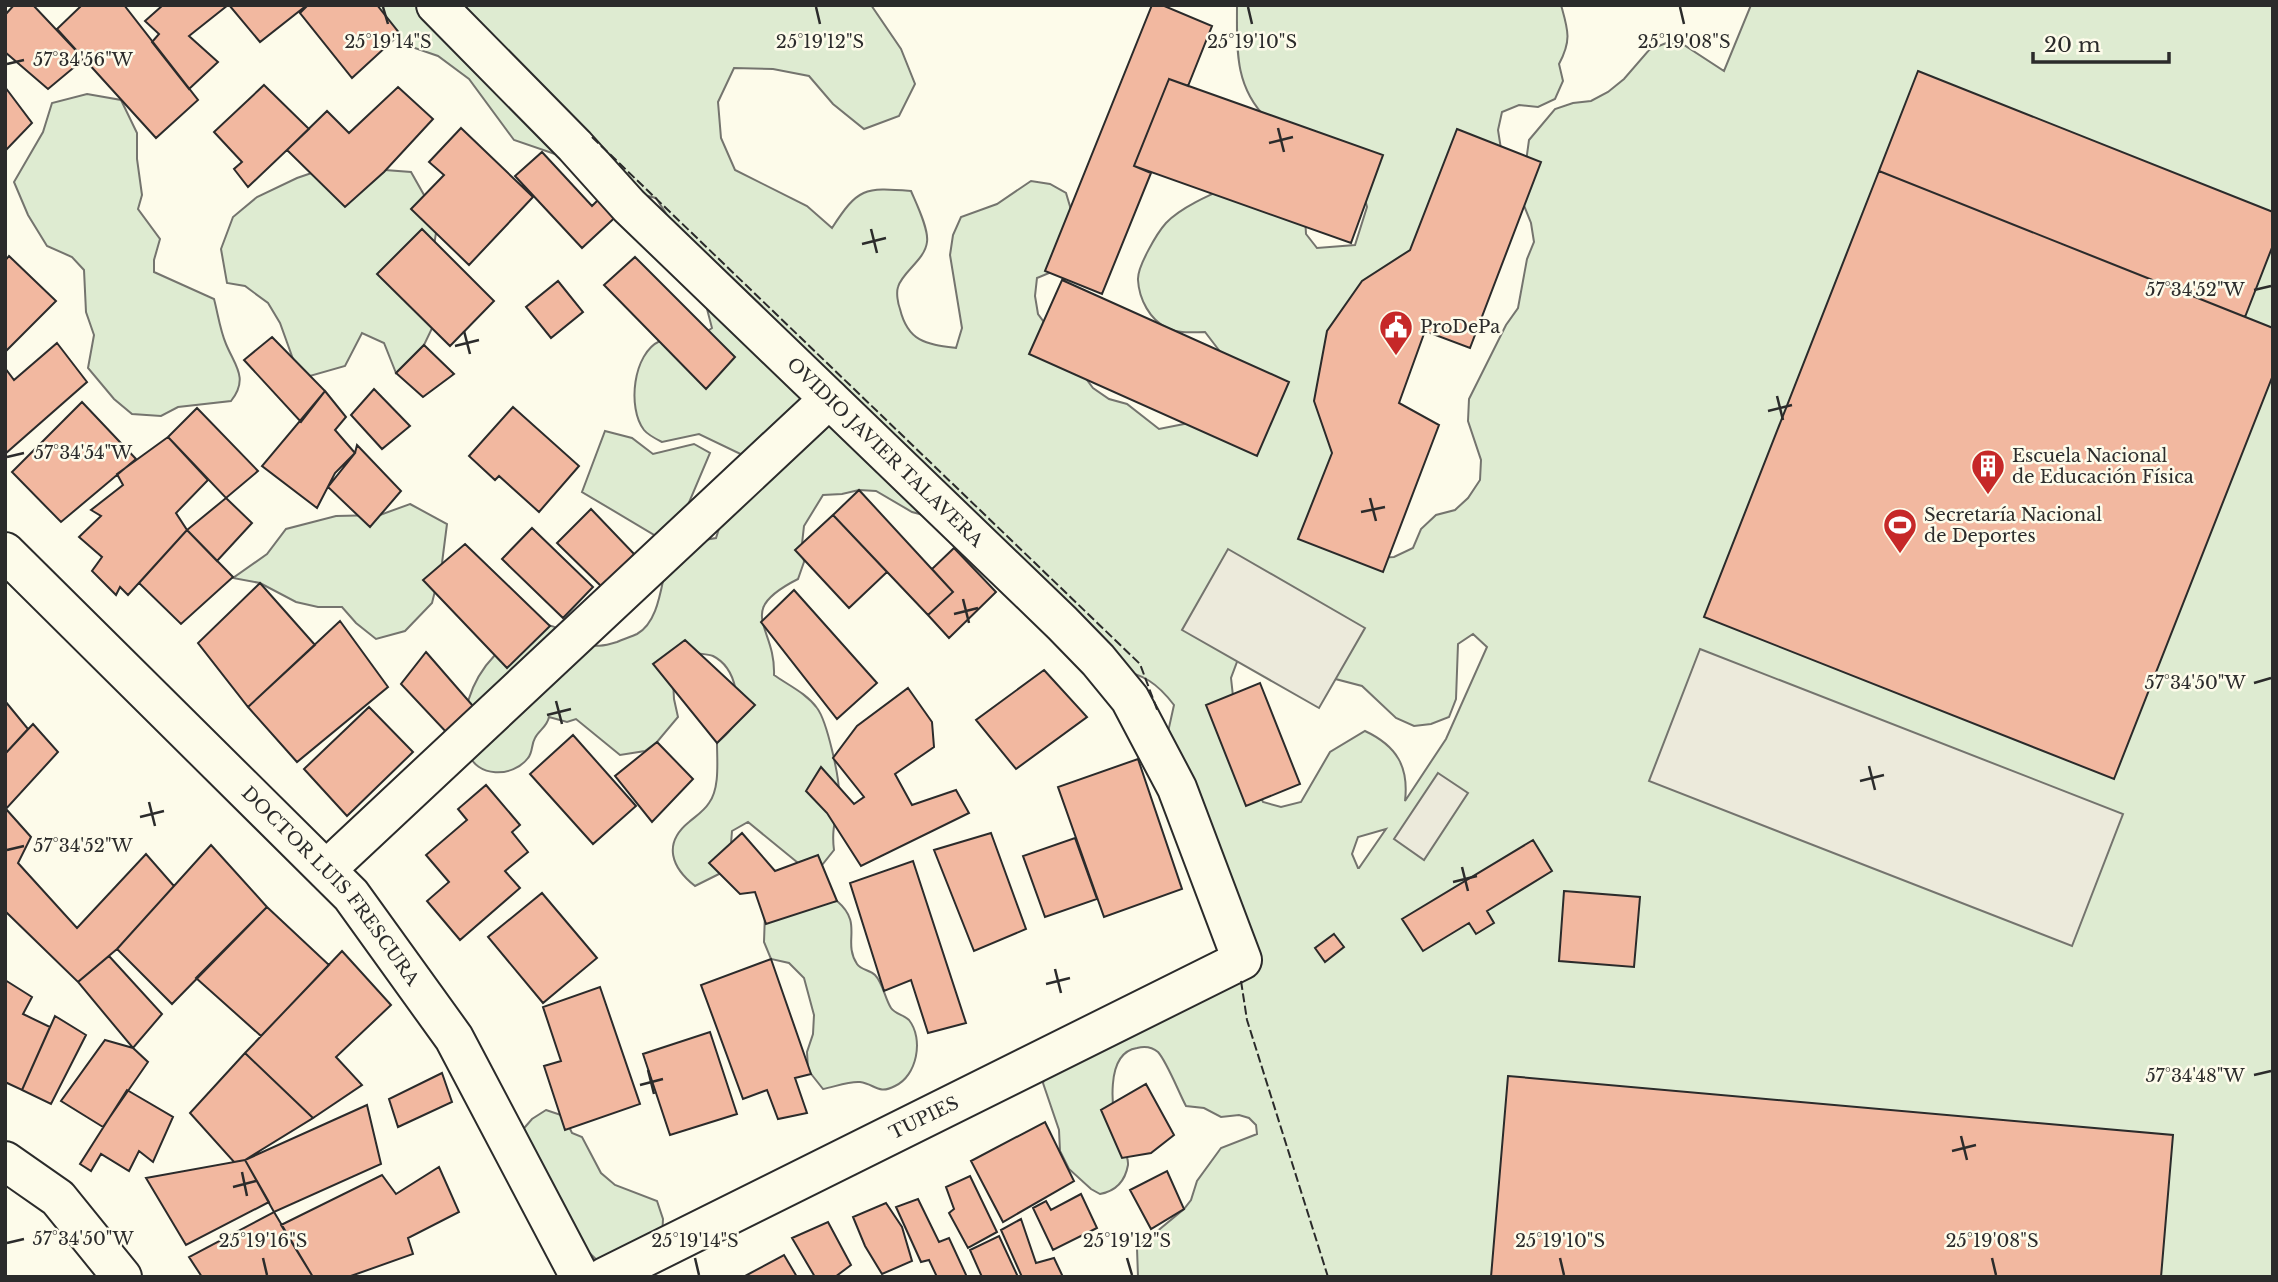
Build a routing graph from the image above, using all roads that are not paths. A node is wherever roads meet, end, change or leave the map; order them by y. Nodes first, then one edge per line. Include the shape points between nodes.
1 (436, 5) edge
2 (829, 399) junction
3 (5, 552) edge
4 (327, 869) junction
5 (1242, 960) joint
6 (5, 1161) edge
7 (122, 1277) edge
8 (580, 1277) edge
9 (605, 1277) edge

1 - 2 street, OVIDIO JAVIER TALAVERA via 629,206
2 - 4 street
2 - 5 street, OVIDIO JAVIER TALAVERA via 1062,623 1130,699 1177,788
3 - 4 street, DOCTOR LUIS FRESCURA
4 - 8 street, DOCTOR LUIS FRESCURA via 351,895 454,1038
5 - 9 street, TUPIES
6 - 7 street via 58,1198

